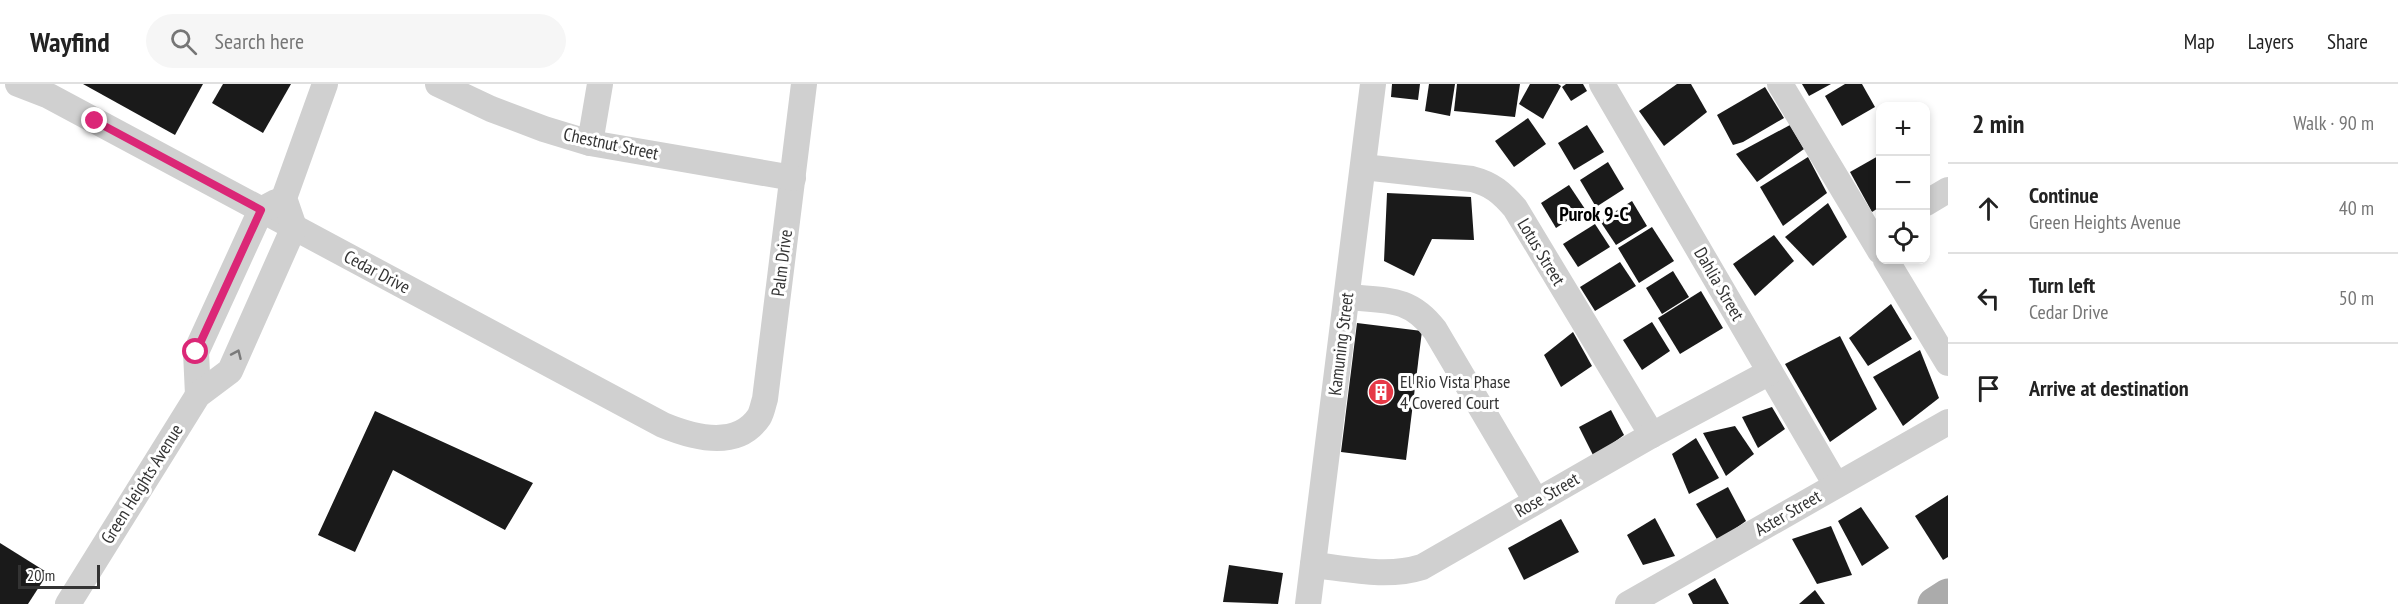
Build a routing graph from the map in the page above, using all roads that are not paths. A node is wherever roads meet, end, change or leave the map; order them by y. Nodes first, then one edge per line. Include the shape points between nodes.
1 (18, 84) edge
2 (325, 84) edge
3 (438, 84) edge
4 (600, 84) edge
5 (804, 84) edge
6 (1373, 84) edge
7 (1602, 84) edge
8 (1780, 84) edge
9 (52, 90) edge
10 (590, 143) junction
11 (1363, 167) junction
12 (793, 178) junction
13 (1948, 190) edge
14 (284, 198) junction
15 (1930, 201) edge
16 (261, 210) junction
17 (294, 227) junction
18 (1876, 236) edge
19 (1888, 264) edge
20 (1347, 297) junction
21 (1948, 363) edge
22 (1770, 372) junction
23 (198, 395) junction
24 (1948, 422) edge
25 (741, 434) joint
26 (1652, 435) junction
27 (1836, 485) junction
28 (1536, 501) junction
29 (1313, 565) junction
30 (1948, 595) edge
31 (68, 604) edge
32 (1308, 604) edge
33 (1628, 604) edge
34 (1934, 604) edge

1 - 9 street, Cedar Drive
2 - 14 street
3 - 10 street, Chestnut Street via 544,129
4 - 10 street
5 - 12 street, Palm Drive
6 - 11 street, Kamuning Street
7 - 22 street, Dahlia Street
8 - 18 street
9 - 16 street, Cedar Drive
10 - 12 street, Chestnut Street
11 - 20 street, Kamuning Street
11 - 26 street, Lotus Street via 1472,179 1489,183 1502,193 1515,208
12 - 25 street, Palm Drive via 765,399 759,417
13 - 15 street
14 - 16 street
14 - 17 street
16 - 17 street, Cedar Drive
16 - 23 street via 196,352
23 -> 17 street, Green Heights Avenue via 230,371
17 - 25 street, Cedar Drive via 663,425 715,439
19 - 21 street
20 - 28 street via 1400,303 1424,316
20 - 29 street, Kamuning Street
22 - 26 street, Rose Street
22 - 27 street, Dahlia Street
23 - 31 street, Green Heights Avenue
24 - 27 street, Aster Street
26 - 28 street, Rose Street
27 - 33 street, Aster Street
28 - 29 street, Rose Street via 1407,572
29 - 32 street, Kamuning Street
30 - 34 main road

